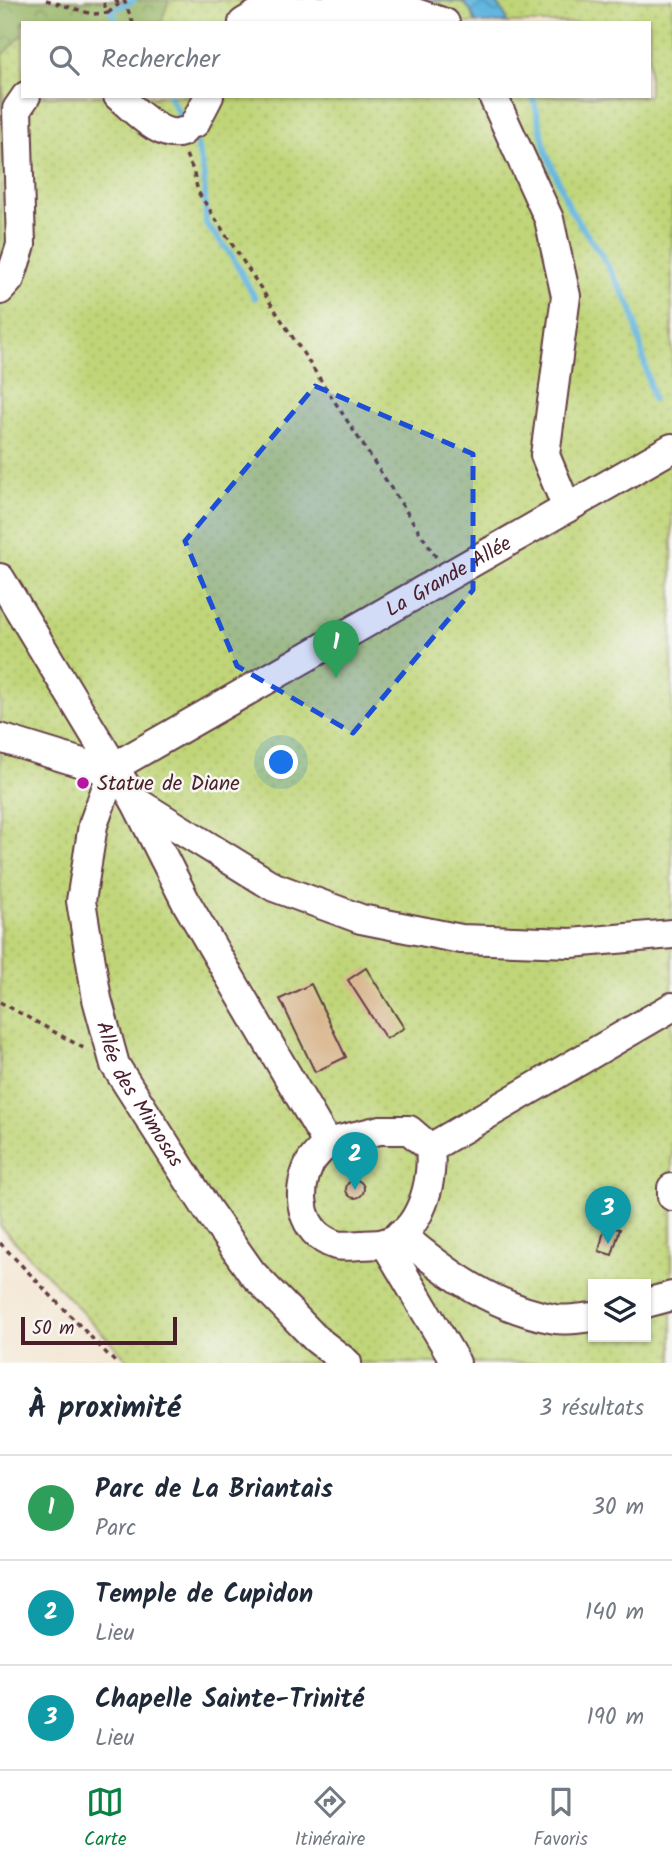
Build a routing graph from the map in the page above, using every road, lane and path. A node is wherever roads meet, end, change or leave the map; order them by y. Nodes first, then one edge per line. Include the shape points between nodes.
1 (46, 0) edge
2 (106, 0) edge
3 (120, 1) edge
4 (108, 13) junction
5 (132, 21) edge
6 (246, 21) edge
7 (439, 21) edge
8 (25, 98) edge
9 (120, 98) edge
10 (208, 98) edge
11 (494, 98) edge
12 (184, 130) junction
13 (0, 290) edge
14 (672, 448) edge
15 (567, 508) junction
16 (448, 575) junction
17 (0, 578) edge
18 (0, 738) edge
19 (114, 767) junction
20 (135, 801) junction
21 (672, 934) edge
22 (0, 1002) edge
23 (672, 1007) edge
24 (115, 1065) junction
25 (327, 1143) junction
26 (430, 1148) junction
27 (672, 1188) edge
28 (672, 1196) edge
29 (393, 1239) junction
30 (0, 1243) edge
31 (672, 1296) edge
32 (651, 1302) edge
33 (588, 1317) edge
34 (116, 1363) edge
35 (347, 1363) edge
36 (456, 1363) edge

1 - 4 path via 92,14
2 - 4 path
3 - 4 path
3 - 5 path
6 - 7 lane via 261,12 404,9
8 - 13 lane via 17,109 21,245 10,279
9 - 12 lane via 160,130
10 - 12 lane
11 - 15 lane via 549,219 566,296 545,455
12 - 16 path via 198,192
14 - 15 lane, La Grande Allée
15 - 16 lane, La Grande Allée
16 - 19 lane, La Grande Allée
17 - 19 lane
18 - 19 lane via 98,768
19 - 20 lane
19 - 24 lane, Allée des Mimosas via 93,825 81,901 97,999
20 - 21 lane via 274,887 361,919 461,939 571,943
20 - 25 lane via 186,902
22 - 24 path
23 - 26 lane
24 - 35 lane, Allée des Mimosas via 252,1273 316,1339
25 - 26 lane via 380,1130 409,1130
25 - 29 lane via 310,1162 300,1195 303,1212 323,1239 338,1246
26 - 29 lane via 428,1189 417,1217
27 - 28 lane
29 - 33 lane via 472,1290 518,1309 558,1320
29 - 36 lane
30 - 34 path
31 - 32 lane

